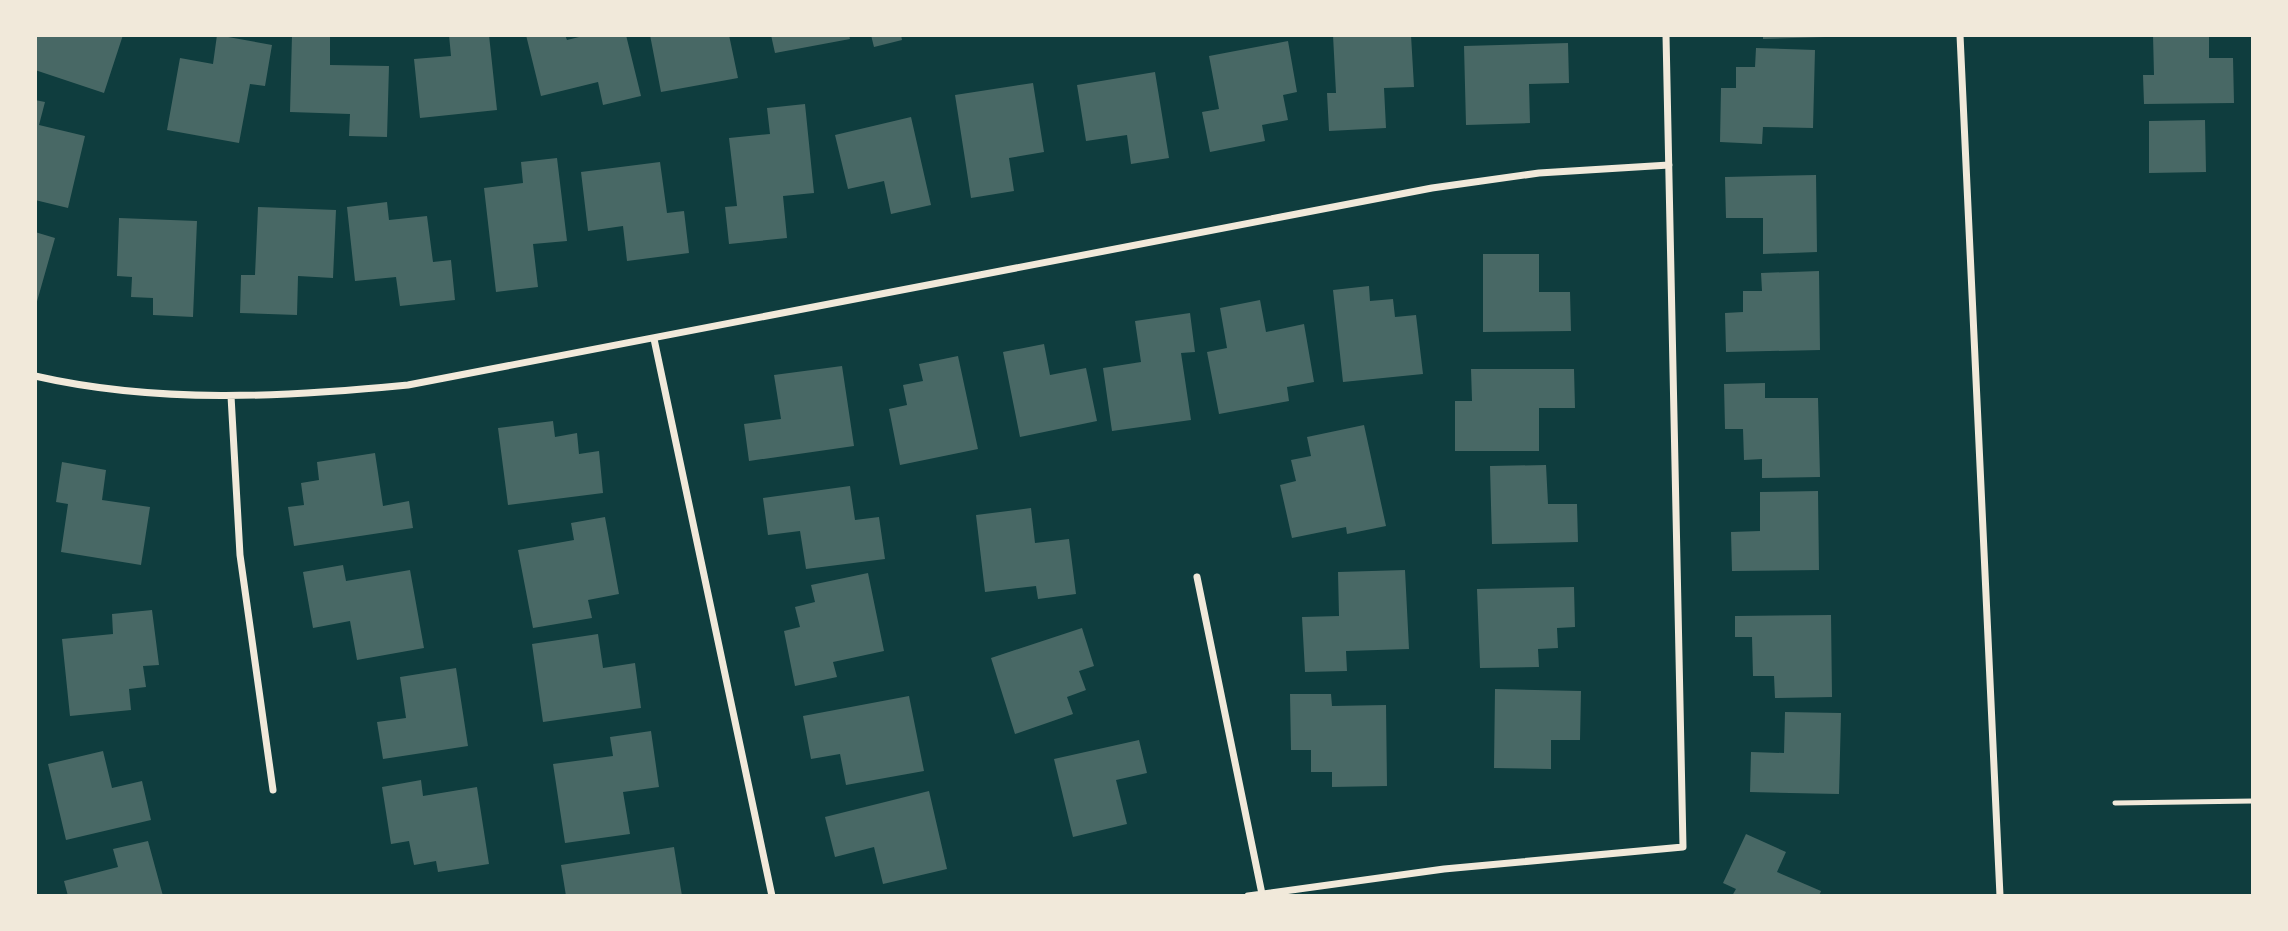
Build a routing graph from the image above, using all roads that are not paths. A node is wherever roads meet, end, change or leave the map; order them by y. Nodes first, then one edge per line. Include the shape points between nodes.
1 (1667, 35) edge
2 (1960, 35) edge
3 (1669, 165) junction
4 (654, 339) junction
5 (35, 376) edge
6 (230, 396) junction
7 (1197, 577) dead end
8 (273, 790) dead end
9 (2253, 801) edge
10 (2115, 803) dead end
11 (1262, 894) junction
12 (772, 896) edge
13 (1248, 896) edge
14 (2000, 896) edge

1 - 3 street
2 - 14 street
3 - 4 street via 1539,173 1432,188
3 - 11 street via 1683,847 1444,869
4 - 6 street via 408,385 306,395
4 - 12 street
5 - 6 street via 143,392
6 - 8 street via 240,555
7 - 11 street
9 - 10 lane
11 - 13 street

